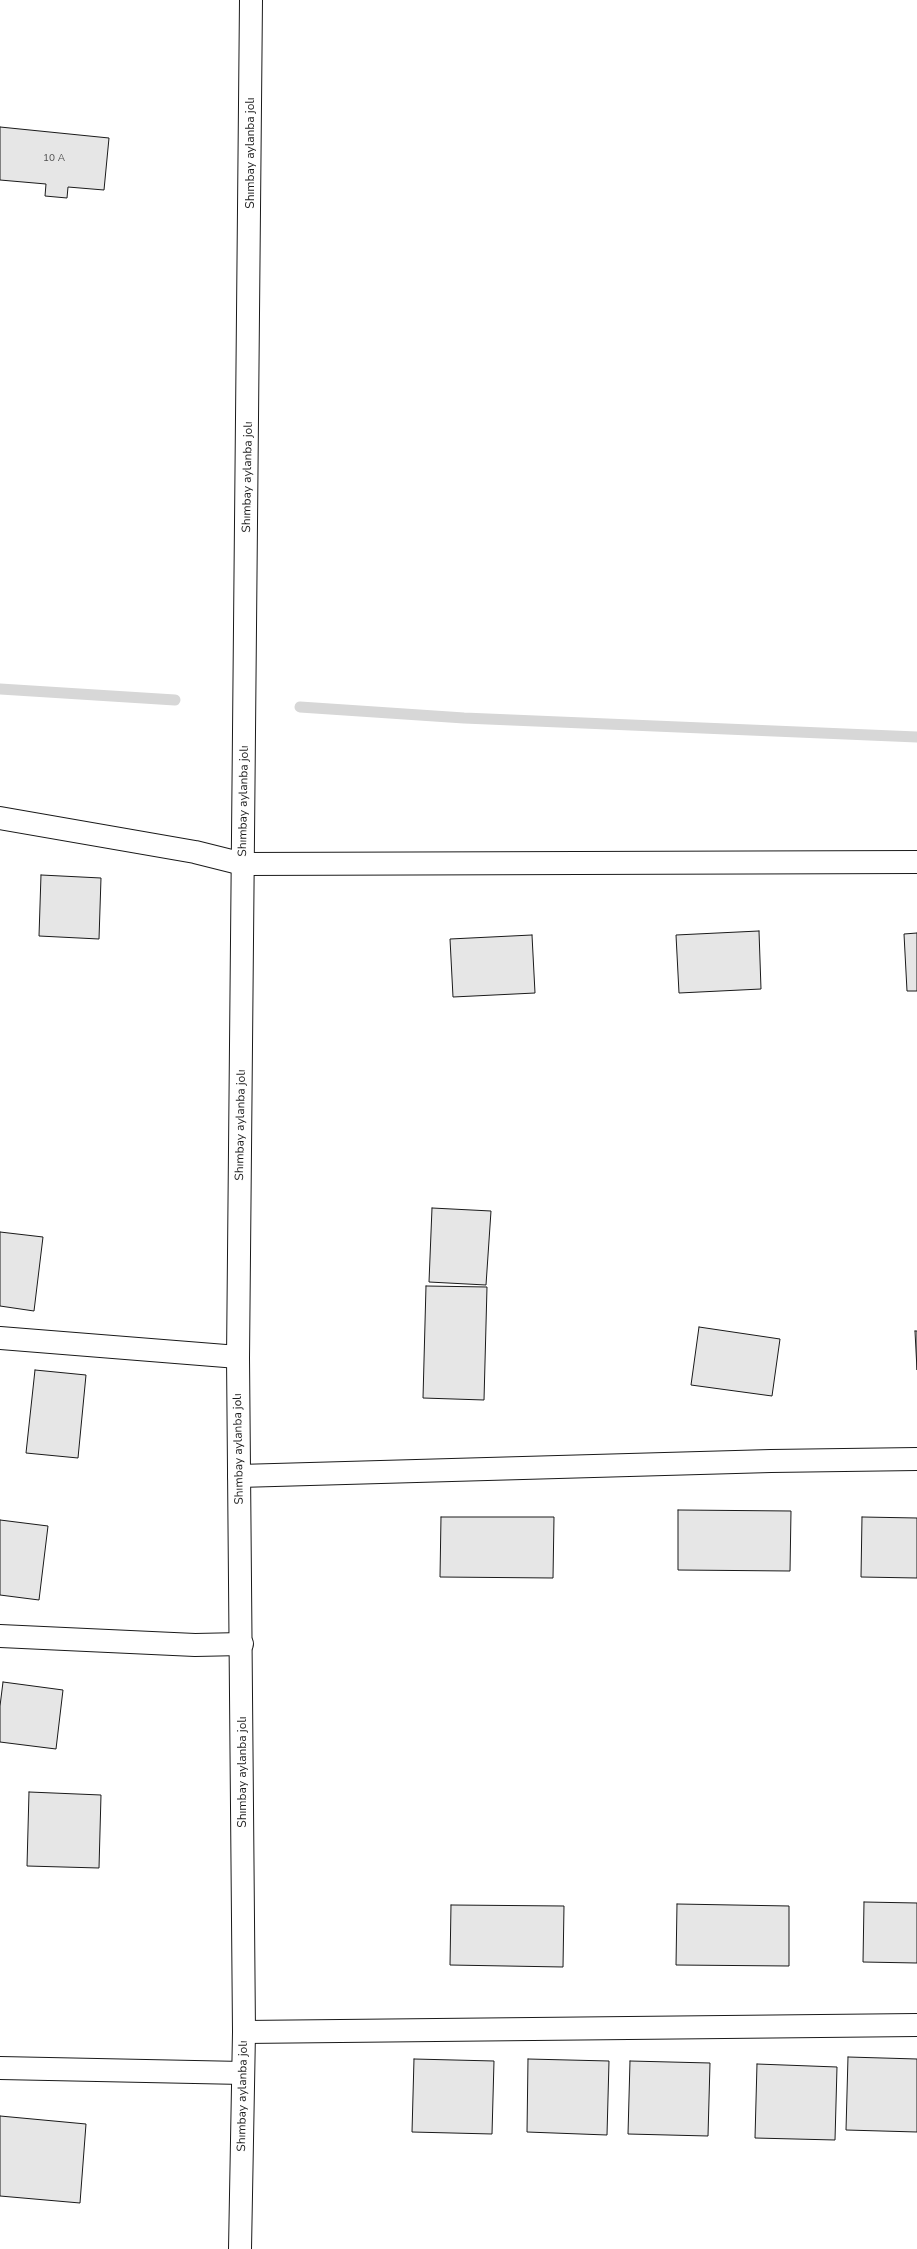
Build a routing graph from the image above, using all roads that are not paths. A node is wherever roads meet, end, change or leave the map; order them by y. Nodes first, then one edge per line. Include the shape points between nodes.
1 (251, 0) edge
2 (0, 818) edge
3 (917, 862) edge
4 (243, 864) junction
5 (0, 1338) edge
6 (238, 1357) junction
7 (917, 1459) edge
8 (239, 1476) junction
9 (0, 1636) edge
10 (242, 1644) junction
11 (917, 2025) edge
12 (244, 2032) junction
13 (0, 2068) edge
14 (243, 2073) junction
15 (240, 2249) edge

1 - 4 street, Shımbay aylanba jolı
2 - 4 street via 195,852
3 - 4 street
4 - 6 street, Shımbay aylanba jolı
5 - 6 street
6 - 8 street, Shımbay aylanba jolı
7 - 8 street
8 - 10 street, Shımbay aylanba jolı
9 - 10 street
10 - 12 street, Shımbay aylanba jolı
11 - 12 street
12 - 14 street, Shımbay aylanba jolı
13 - 14 street
14 - 15 street, Shımbay aylanba jolı

